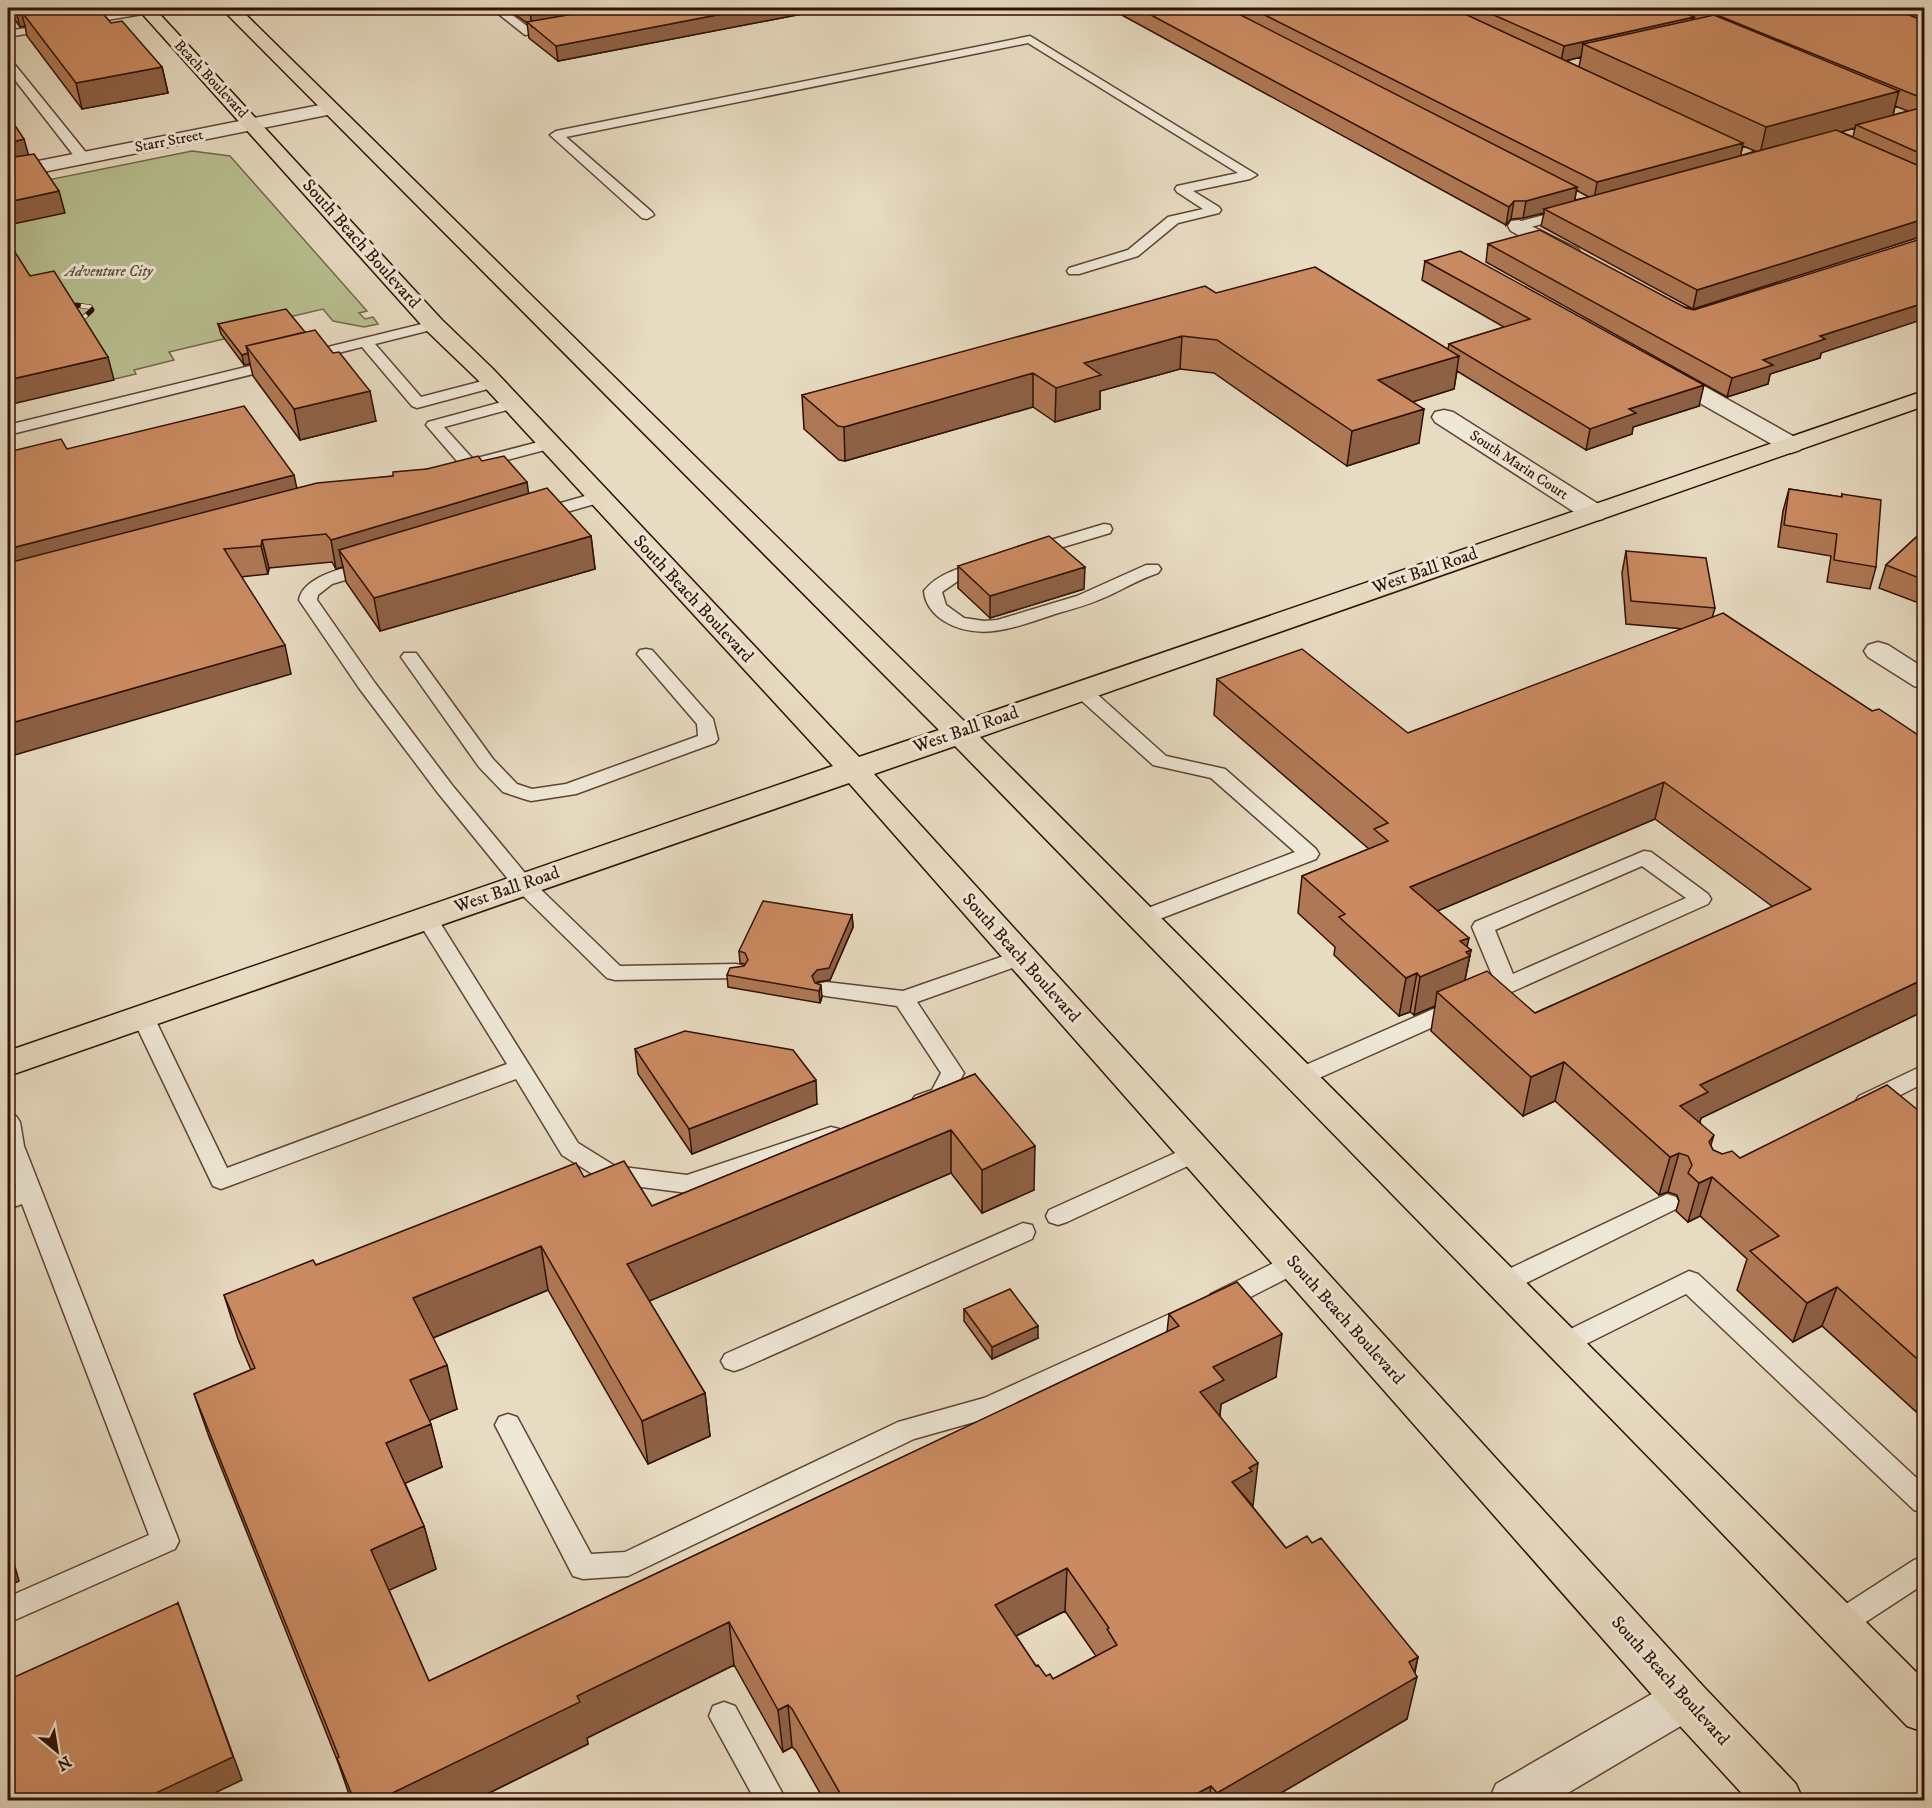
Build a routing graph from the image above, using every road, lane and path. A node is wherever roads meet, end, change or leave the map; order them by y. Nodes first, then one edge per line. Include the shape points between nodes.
1 (229, 8) edge
2 (497, 8) edge
3 (146, 9) edge
4 (562, 26) edge
5 (8, 34) edge
6 (8, 64) edge
7 (330, 110) junction
8 (252, 124) junction
9 (83, 158) junction
10 (8, 173) edge
11 (1582, 209) edge
12 (647, 215) dead end
13 (1519, 226) joint
14 (1590, 265) edge
15 (1074, 271) dead end
16 (434, 325) junction
17 (366, 342) junction
18 (1642, 361) edge
19 (494, 383) junction
20 (1924, 399) edge
21 (513, 405) junction
22 (1444, 417) dead end
23 (8, 430) edge
24 (550, 444) junction
25 (1791, 445) junction
26 (469, 465) junction
27 (446, 471) edge
28 (599, 497) junction
29 (1594, 513) junction
30 (520, 521) edge
31 (1104, 529) dead end
32 (1017, 556) edge
33 (394, 559) edge
34 (996, 563) edge
35 (1152, 569) dead end
36 (1878, 651) dead end
37 (646, 654) dead end
38 (411, 657) dead end
39 (1924, 680) edge
40 (1081, 690) junction
41 (959, 733) junction
42 (853, 770) junction
43 (523, 884) junction
44 (427, 918) junction
45 (1142, 918) junction
46 (1020, 957) junction
47 (736, 971) edge
48 (1507, 985) junction
49 (825, 989) dead end
50 (904, 999) junction
51 (143, 1017) junction
52 (8, 1064) edge
53 (521, 1068) junction
54 (1924, 1073) edge
55 (1300, 1077) junction
56 (1850, 1111) edge
57 (897, 1112) edge
58 (8, 1122) edge
59 (854, 1127) edge
60 (1195, 1153) junction
61 (19, 1195) edge
62 (1667, 1203) dead end
63 (1058, 1216) dead end
64 (1023, 1232) dead end
65 (1294, 1263) junction
66 (1503, 1283) junction
67 (1563, 1344) junction
68 (734, 1361) dead end
69 (508, 1425) dead end
70 (1924, 1502) edge
71 (1924, 1569) edge
72 (8, 1610) edge
73 (1839, 1624) junction
74 (1685, 1699) junction
75 (1924, 1711) edge
76 (724, 1716) dead end
77 (771, 1800) edge
78 (1513, 1800) edge
79 (1779, 1800) edge

1 - 7 main road
2 - 4 lane via 529,33
3 - 5 lane
3 - 8 main road, Beach Boulevard
6 - 9 lane
7 - 8 street, Starr Street
7 - 41 main road
8 - 9 street, Starr Street
8 - 16 main road, South Beach Boulevard
9 - 10 street, Starr Street
11 - 13 lane
12 - 15 lane via 555,135 1030,39 1250,175 1182,189 1214,210 1173,220 1133,253
13 - 14 street
16 - 17 lane
16 - 19 main road, South Beach Boulevard
17 - 19 lane via 417,403
17 - 23 lane
18 - 25 street
19 - 21 main road, South Beach Boulevard
20 - 25 main road, West Ball Road
21 - 24 main road, South Beach Boulevard
21 - 26 lane via 434,425
22 - 29 street, South Marin Court
24 - 26 lane
24 - 28 main road, South Beach Boulevard
25 - 29 main road, West Ball Road
26 - 27 lane
28 - 30 lane
28 - 42 main road, South Beach Boulevard
29 - 40 main road, West Ball Road
31 - 32 lane
33 - 43 lane via 326,580 309,593 308,600 445,789
34 - 35 lane via 941,583 933,591 933,600 951,619 966,625 1004,625 1094,596
36 - 39 street
37 - 38 lane via 706,723 708,739 569,790 531,795 510,788 486,763
40 - 41 main road, West Ball Road
40 - 45 lane via 1160,761 1218,773 1309,854
41 - 42 main road, West Ball Road
41 - 45 main road
42 - 43 main road, West Ball Road
42 - 46 main road, South Beach Boulevard
43 - 44 main road, West Ball Road
43 - 47 lane via 615,973
44 - 51 main road, West Ball Road
44 - 53 lane
45 - 55 main road
46 - 50 lane
46 - 60 main road, South Beach Boulevard
48 - 48 lane via 1540,971 1701,899 1644,857 1483,927
48 - 55 lane
49 - 50 lane
50 - 57 lane via 953,1073 940,1096
51 - 52 main road, West Ball Road
51 - 53 lane via 221,1180
53 - 59 lane via 570,1149 610,1174 688,1184
54 - 56 lane
55 - 66 main road
58 - 61 lane
60 - 63 lane
60 - 65 main road, South Beach Boulevard
61 - 72 lane via 165,1541
62 - 66 lane
64 - 68 lane
65 - 69 lane via 990,1407 907,1430 628,1564 584,1567
65 - 74 main road, South Beach Boulevard
66 - 67 main road
67 - 70 lane via 1689,1281
67 - 73 main road
71 - 73 lane
73 - 75 main road
74 - 78 street
74 - 79 main road, South Beach Boulevard
76 - 77 lane

